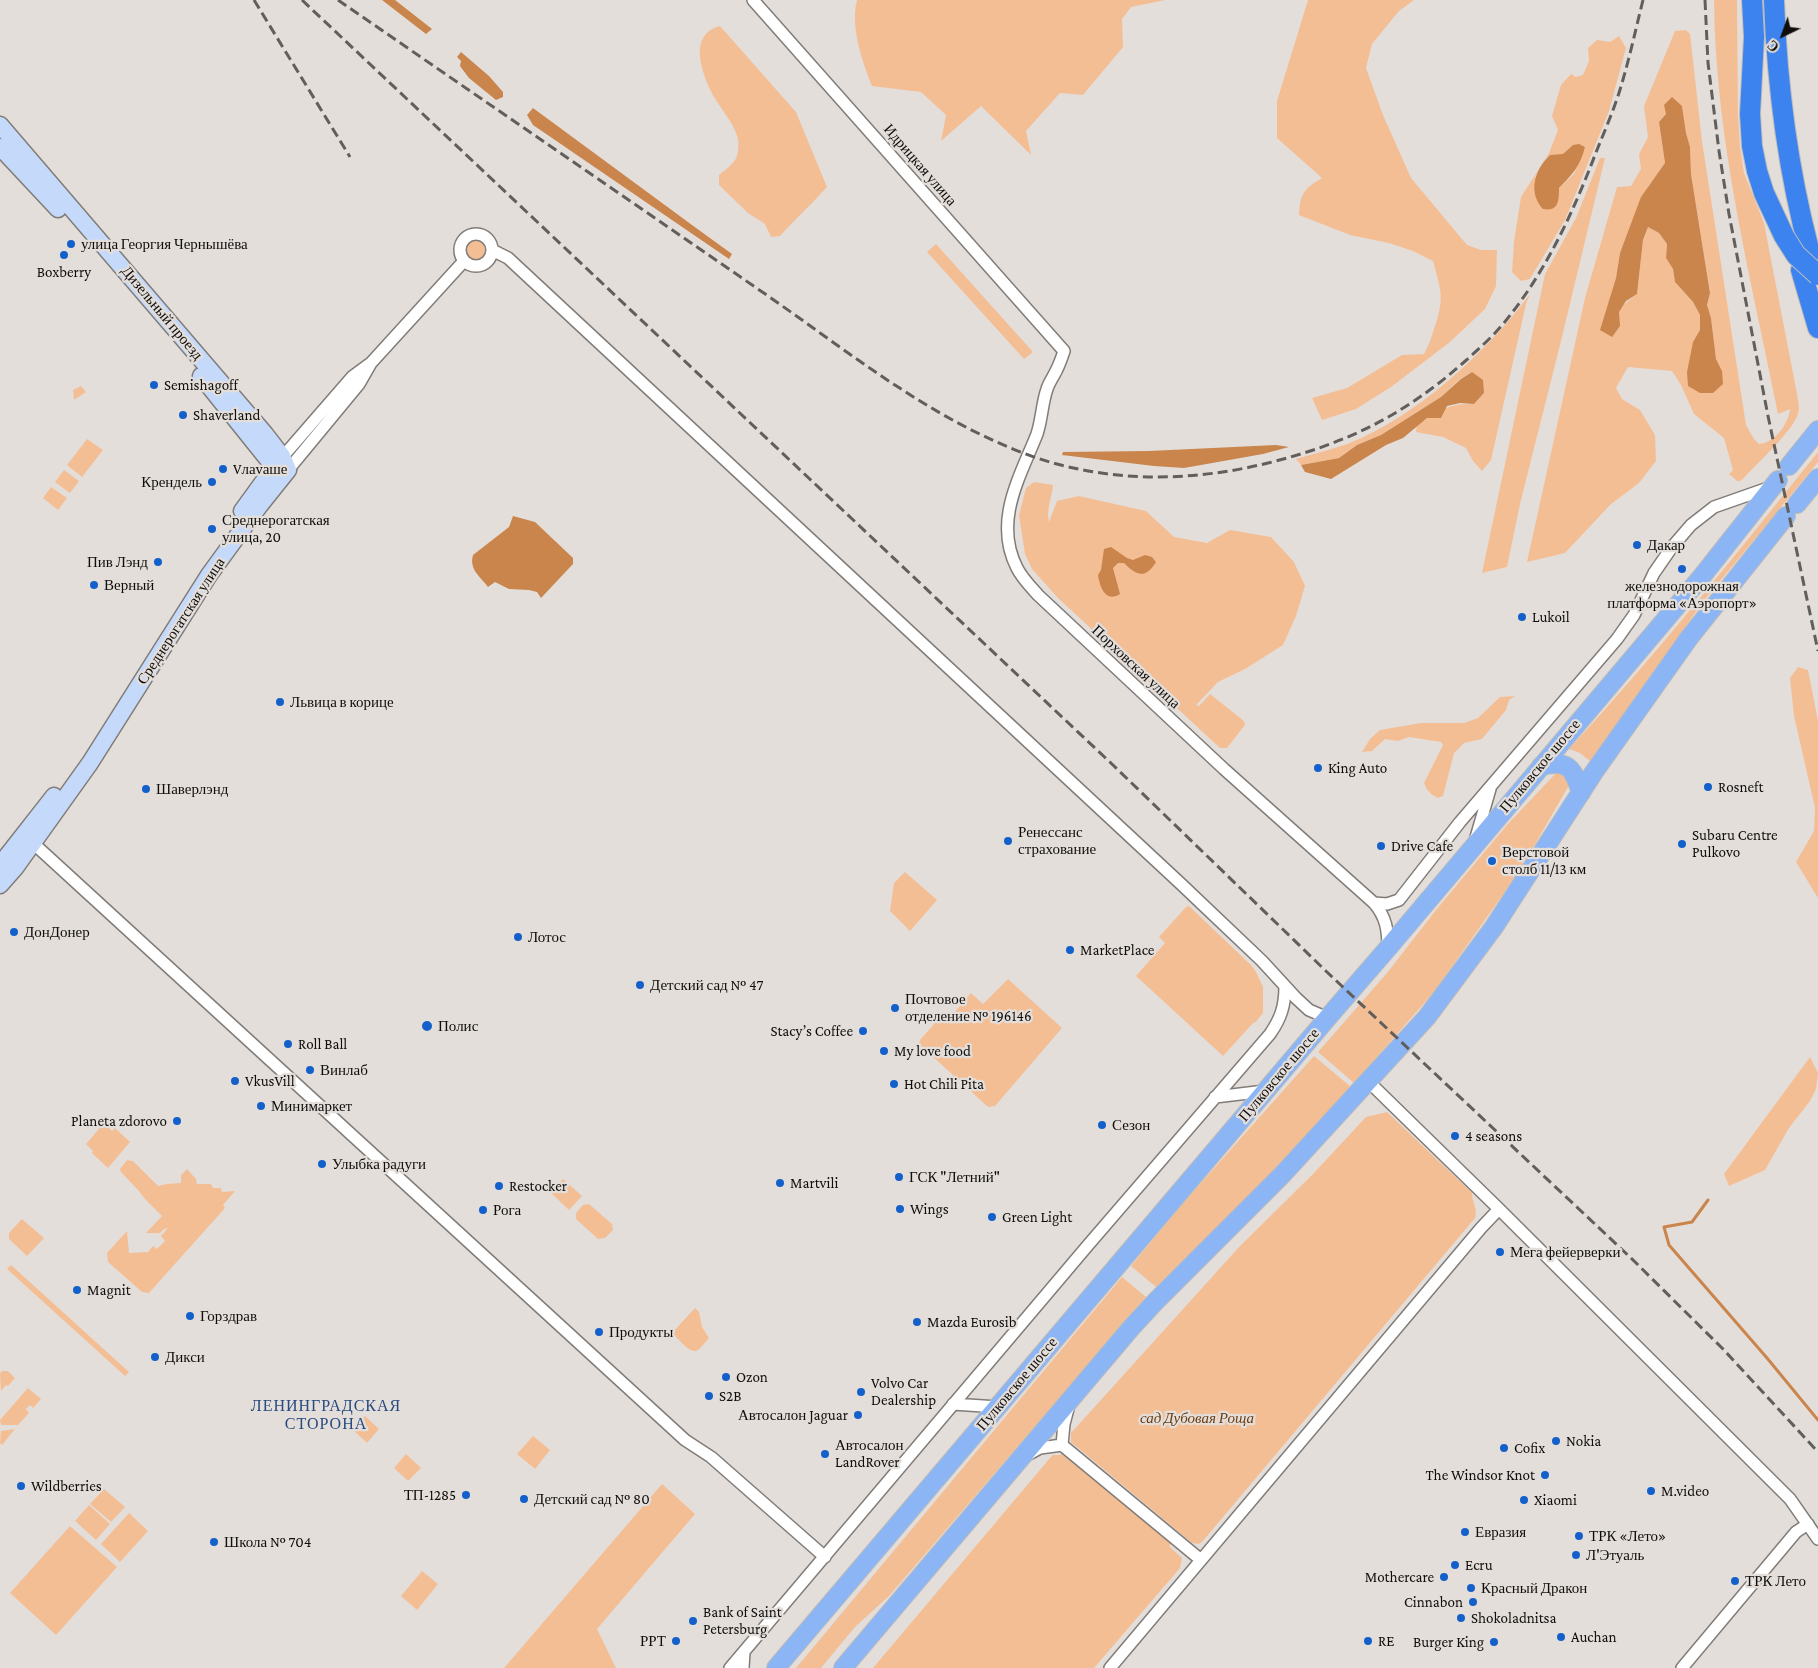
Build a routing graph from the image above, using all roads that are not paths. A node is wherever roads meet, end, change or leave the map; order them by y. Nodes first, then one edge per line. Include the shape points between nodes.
1 (753, 0) edge
2 (1752, 0) edge
3 (1762, 0) edge
4 (1774, 0) edge
5 (0, 125) edge
6 (4, 149) edge
7 (1791, 229) dead end
8 (492, 250) junction
9 (464, 261) junction
10 (1810, 266) edge
11 (1815, 320) edge
12 (1064, 351) joint
13 (1818, 430) edge
14 (281, 464) junction
15 (1780, 478) junction
16 (1818, 478) edge
17 (1540, 766) junction
18 (1492, 785) junction
19 (1581, 793) junction
20 (33, 843) junction
21 (1473, 846) junction
22 (0, 865) edge
23 (0, 886) edge
24 (1374, 903) junction
25 (1388, 948) junction
26 (1285, 986) junction
27 (1330, 1015) junction
28 (1369, 1082) junction
29 (1265, 1091) junction
30 (1215, 1097) junction
31 (1499, 1209) junction
32 (1070, 1400) junction
33 (954, 1404) junction
34 (998, 1407) junction
35 (1062, 1445) junction
36 (1021, 1458) junction
37 (1808, 1524) junction
38 (1818, 1539) edge
39 (825, 1557) junction
40 (1201, 1560) junction
41 (799, 1641) junction
42 (744, 1652) junction
43 (730, 1668) edge
44 (744, 1668) edge
45 (776, 1668) edge
46 (787, 1668) edge
47 (843, 1668) edge
48 (1110, 1668) edge
49 (1682, 1668) edge

1 - 12 street, Идрицкая улица
2 - 10 highway, bridge via 1752,146 1764,193 1784,236 1796,254
3 - 7 highway via 1768,98
4 - 10 highway via 1788,153
5 - 6 street, Дизельный проезд
6 - 14 street, Дизельный проезд via 144,292
8 - 9 street via 489,259 482,264
8 - 9 street via 487,238 470,234 461,244 460,253
8 - 26 street via 512,263 1181,884
9 - 14 street, Среднерогатская улица via 371,363 352,377
10 - 11 highway
12 - 24 street, Порховская улица via 1047,388 1038,431 1008,514 1010,548 1017,569 1038,595 1188,736
13 - 15 main road, Пулковское шоссе
14 - 20 street, Среднерогатская улица via 260,505 204,583 90,763
14 - 22 street, Среднерогатская улица via 201,568 66,778
15 - 17 main road, Пулковское шоссе via 1703,575
15 - 18 street via 1714,507 1691,525 1654,572 1634,615 1617,639
16 - 19 main road via 1693,633
17 - 19 main road via 1554,763 1570,768
17 - 21 main road, Пулковское шоссе
18 - 21 street
18 - 24 street via 1399,900 1387,904
19 - 28 main road via 1470,960 1427,1017
20 - 23 street, Среднерогатская улица
20 - 39 street via 685,1440 711,1457
21 - 25 main road, Пулковское шоссе
24 - 25 street, Порховская улица via 1386,921
25 - 27 main road, Пулковское шоссе
26 - 27 street via 1309,1010 1323,1016
26 - 30 street via 1285,1003 1277,1025
27 - 29 main road, Пулковское шоссе
28 - 31 street
28 - 32 main road via 1155,1302
29 - 30 street
29 - 34 main road, Пулковское шоссе
30 - 33 street
31 - 37 street via 1790,1499
31 - 40 street
32 - 35 street
32 - 36 main road
33 - 34 street
33 - 39 street
34 - 41 main road, Пулковское шоссе
35 - 36 street via 1040,1448
35 - 40 street
36 - 47 main road
37 - 38 street
37 - 49 street via 1796,1532
39 - 42 street
40 - 48 street
41 - 45 main road, Пулковское шоссе
41 - 46 main road
42 - 43 street
42 - 44 street

